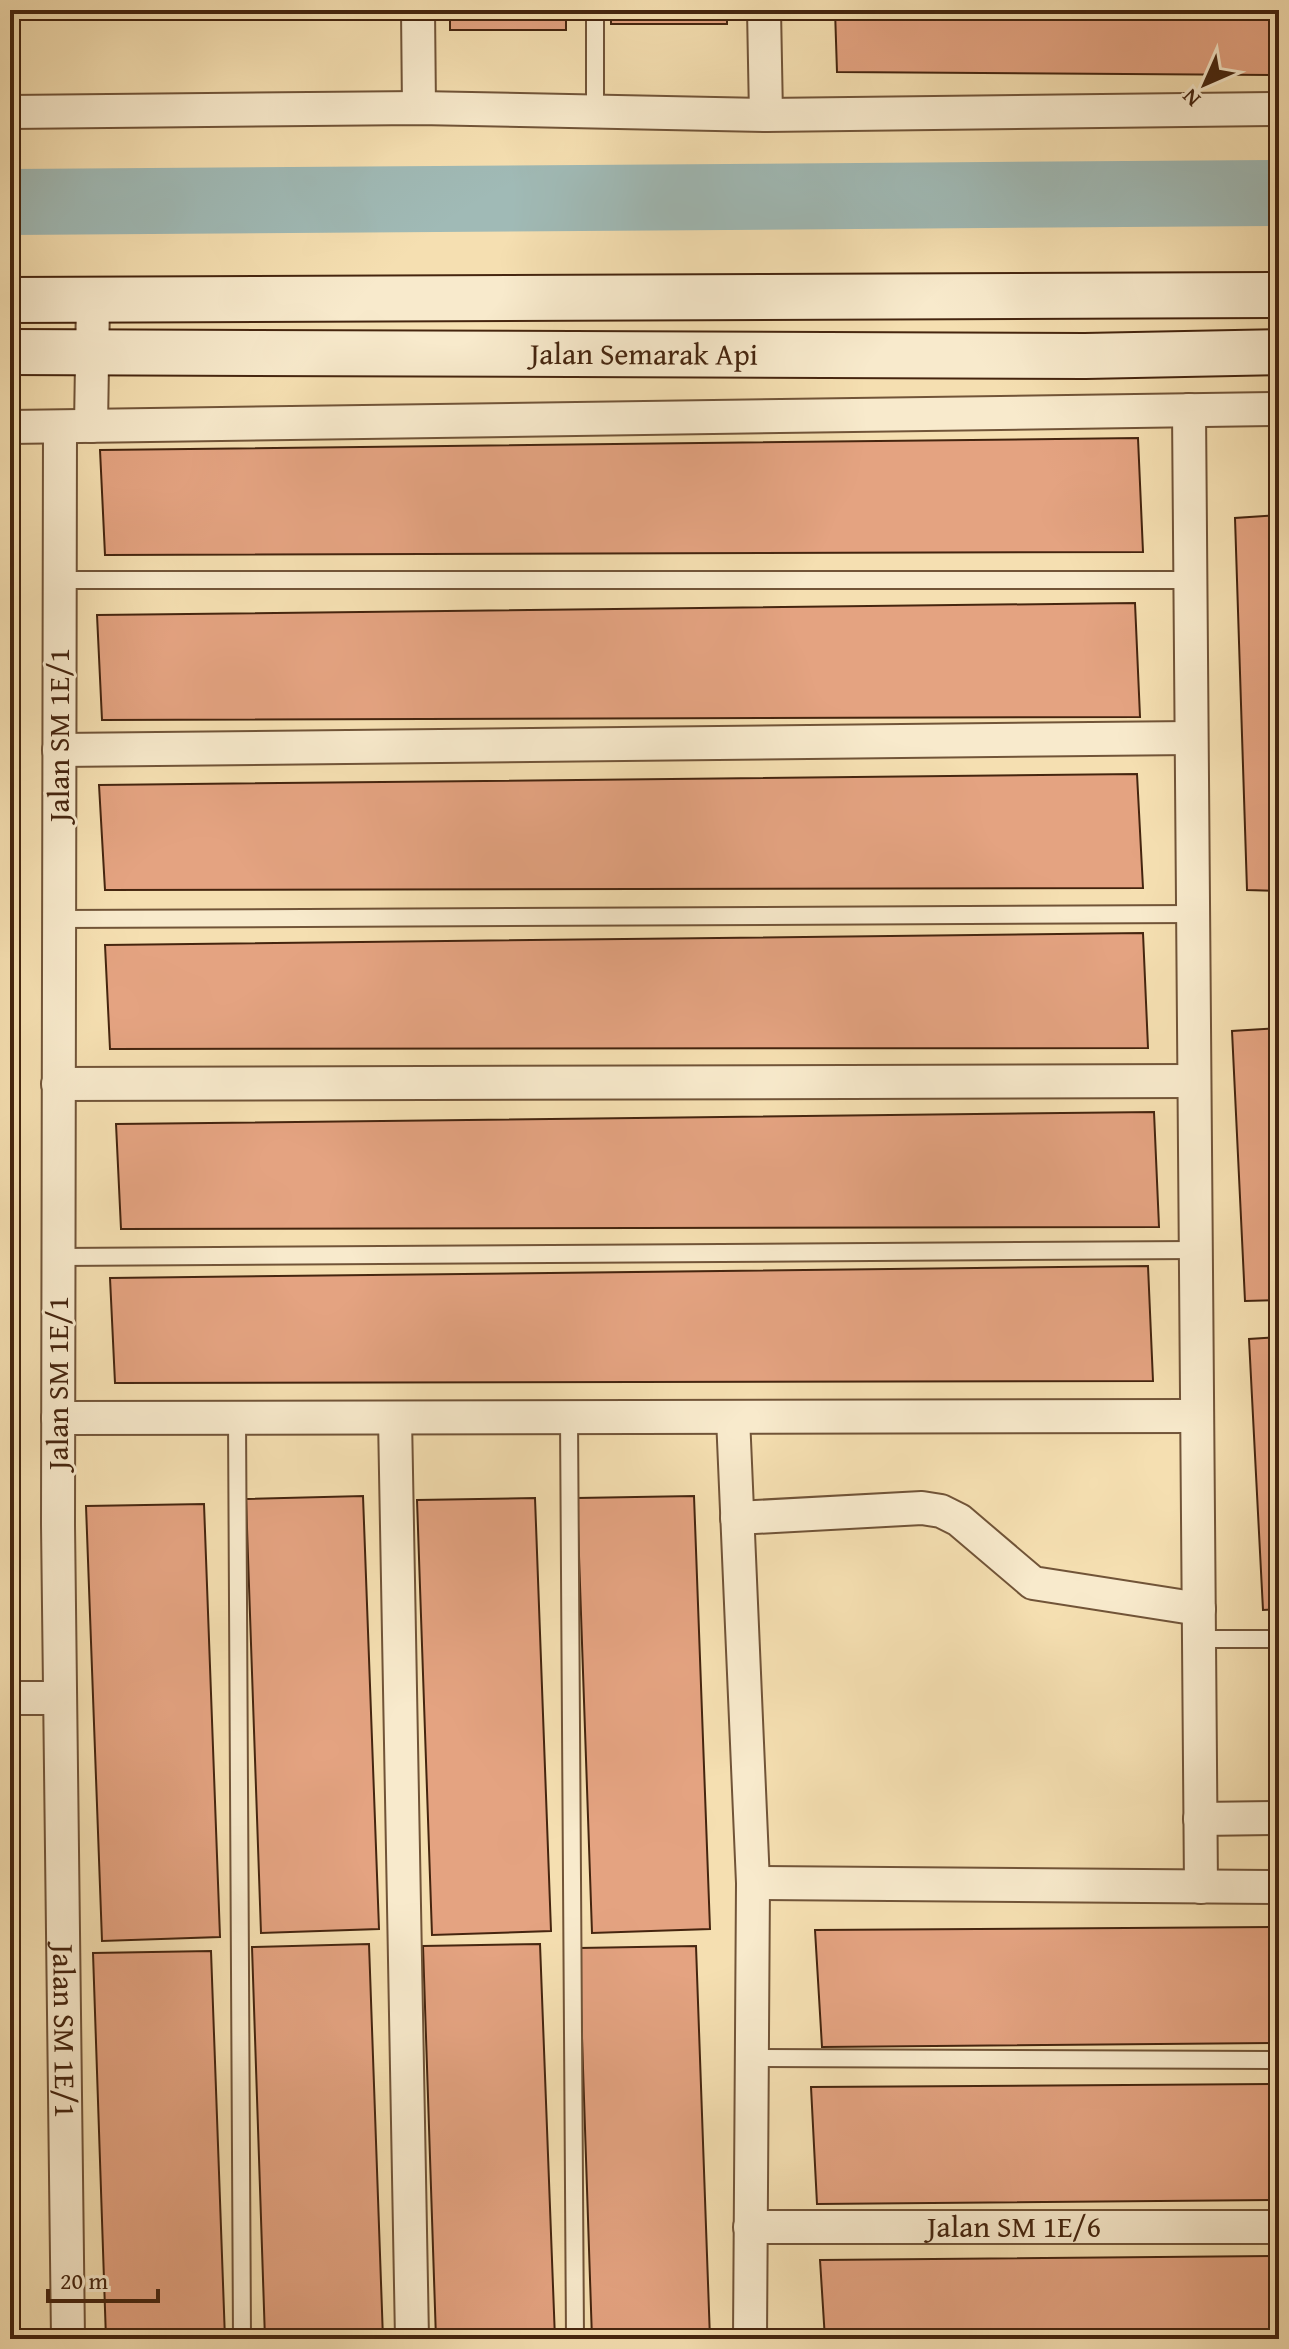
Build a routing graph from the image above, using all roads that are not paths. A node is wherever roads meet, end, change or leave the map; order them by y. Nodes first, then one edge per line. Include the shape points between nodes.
1 (418, 10) edge
2 (595, 10) edge
3 (764, 10) edge
4 (419, 108) junction
5 (1279, 109) edge
6 (10, 112) edge
7 (595, 112) junction
8 (766, 115) junction
9 (1279, 295) edge
10 (10, 300) edge
11 (93, 300) junction
12 (10, 352) edge
13 (91, 352) junction
14 (1279, 352) edge
15 (1279, 409) edge
16 (1189, 410) junction
17 (75, 426) junction
18 (10, 427) edge
19 (59, 580) junction
20 (1190, 580) junction
21 (1191, 738) junction
22 (59, 750) junction
23 (1193, 914) junction
24 (59, 919) junction
25 (1194, 1081) junction
26 (58, 1084) junction
27 (1195, 1250) junction
28 (59, 1257) junction
29 (1197, 1416) junction
30 (237, 1417) junction
31 (733, 1417) junction
32 (58, 1418) junction
33 (395, 1418) junction
34 (569, 1418) junction
35 (737, 1518) junction
36 (1199, 1624) junction
37 (1279, 1639) edge
38 (10, 1698) edge
39 (60, 1698) junction
40 (1279, 1818) edge
41 (1200, 1819) junction
42 (753, 1883) junction
43 (1201, 1887) junction
44 (1279, 1887) edge
45 (752, 2058) junction
46 (1279, 2060) edge
47 (750, 2227) junction
48 (1279, 2227) edge
49 (68, 2339) edge
50 (242, 2339) edge
51 (412, 2339) edge
52 (575, 2339) edge
53 (750, 2339) edge

1 - 4 street
2 - 7 lane
3 - 8 street
4 - 6 street
4 - 7 street
5 - 8 street
7 - 8 street
9 - 11 street, Jalan Semarak Api
10 - 11 street, Jalan Semarak Api
11 - 13 street, Jalan SM 1E/1
12 - 13 street, Jalan Semarak Api
13 - 14 street, Jalan Semarak Api
13 - 17 street, Jalan SM 1E/1
15 - 16 street
16 - 17 street
16 - 20 street
17 - 18 street
17 - 19 street, Jalan SM 1E/1
19 - 20 lane
19 - 22 street, Jalan SM 1E/1
20 - 21 street
21 - 22 street
21 - 23 street
22 - 24 street, Jalan SM 1E/1
23 - 24 lane
23 - 25 street
24 - 26 street, Jalan SM 1E/1
25 - 26 street
25 - 27 street
26 - 28 street, Jalan SM 1E/1
27 - 28 lane
27 - 29 street
28 - 32 street, Jalan SM 1E/1
29 - 31 street
29 - 36 street
30 - 32 street
30 - 33 street
30 - 50 lane
31 - 34 street
31 - 35 street
32 - 39 street, Jalan SM 1E/1
33 - 34 street
33 - 51 street
34 - 52 lane
35 - 36 street via 941,1511 959,1520 1033,1583
35 - 42 street
36 - 37 lane
36 - 41 street
38 - 39 street
39 - 49 street, Jalan SM 1E/1
40 - 41 street
41 - 43 street
42 - 43 street
42 - 45 street
43 - 44 street
45 - 46 lane
45 - 47 street
47 - 48 street, Jalan SM 1E/6
47 - 53 street

